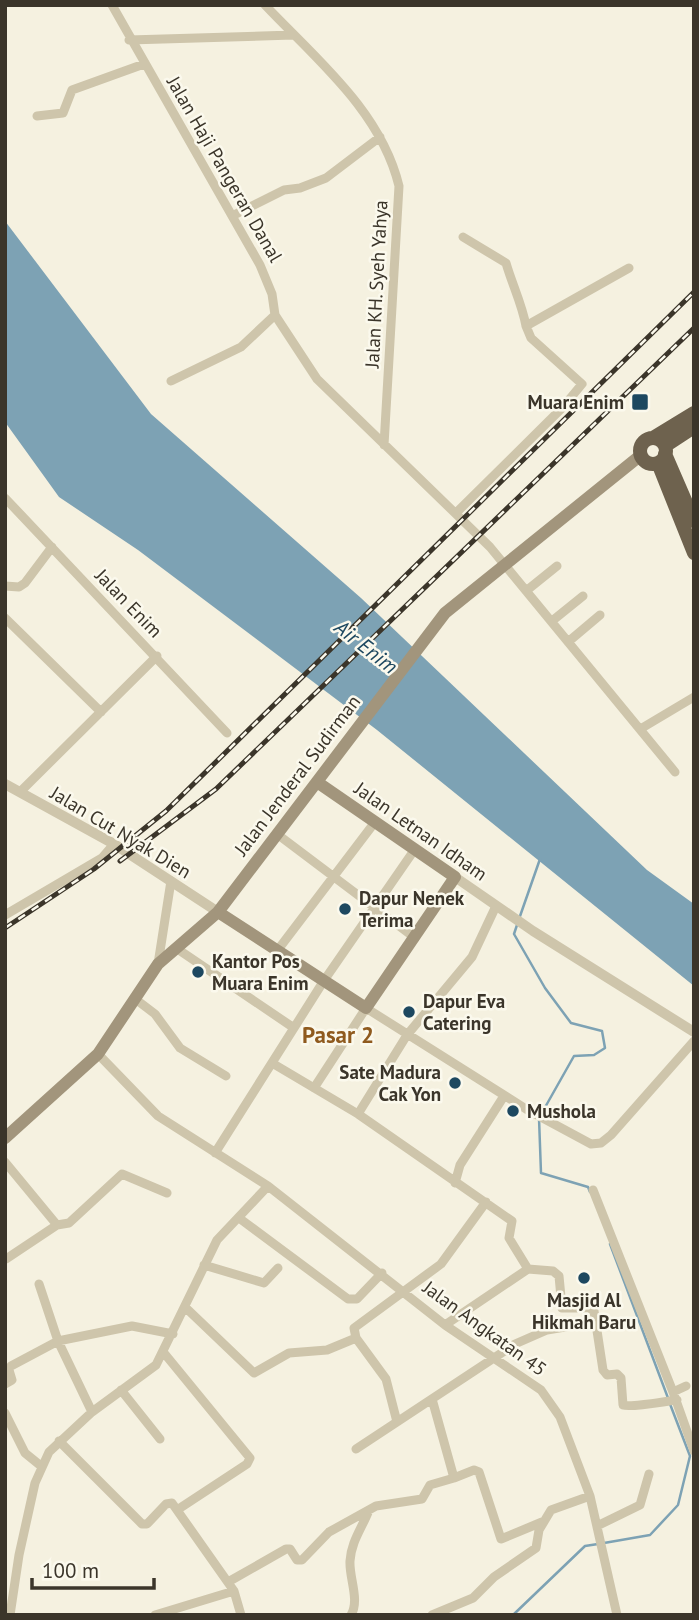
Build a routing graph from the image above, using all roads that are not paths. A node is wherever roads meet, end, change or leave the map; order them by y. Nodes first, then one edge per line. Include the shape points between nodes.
1 (112, 5) edge
2 (265, 5) edge
3 (293, 35) junction
4 (130, 40) junction
5 (144, 64) junction
6 (37, 116) dead end
7 (380, 137) junction
8 (232, 216) junction
9 (463, 237) dead end
10 (629, 268) dead end
11 (275, 315) junction
12 (526, 326) junction
13 (172, 382) dead end
14 (694, 413) edge
15 (694, 427) edge
16 (384, 445) junction
17 (660, 450) junction
18 (641, 455) junction
19 (5, 498) edge
20 (457, 512) junction
21 (694, 521) edge
22 (52, 547) junction
23 (694, 553) edge
24 (504, 563) junction
25 (557, 566) dead end
26 (5, 586) edge
27 (526, 591) junction
28 (583, 596) dead end
29 (600, 615) dead end
30 (5, 618) edge
31 (552, 621) junction
32 (568, 642) junction
33 (157, 656) junction
34 (694, 697) edge
35 (101, 712) junction
36 (642, 728) junction
37 (228, 733) dead end
38 (675, 772) dead end
39 (317, 782) junction
40 (5, 784) edge
41 (20, 792) junction
42 (375, 822) junction
43 (277, 834) junction
44 (114, 844) junction
45 (415, 849) junction
46 (334, 877) junction
47 (455, 877) junction
48 (171, 881) junction
49 (375, 908) junction
50 (500, 908) junction
51 (218, 912) junction
52 (5, 915) edge
53 (415, 938) junction
54 (176, 948) junction
55 (277, 951) junction
56 (158, 964) junction
57 (323, 982) junction
58 (134, 998) junction
59 (366, 1008) junction
60 (294, 1028) junction
61 (694, 1032) edge
62 (407, 1035) junction
63 (694, 1041) edge
64 (98, 1054) junction
65 (272, 1063) junction
66 (226, 1076) dead end
67 (314, 1088) junction
68 (505, 1096) junction
69 (358, 1114) junction
70 (5, 1138) edge
71 (215, 1153) junction
72 (5, 1162) edge
73 (455, 1182) junction
74 (268, 1186) junction
75 (593, 1190) dead end
76 (167, 1193) dead end
77 (486, 1202) junction
78 (239, 1218) junction
79 (57, 1225) junction
80 (6, 1259) edge
81 (204, 1265) junction
82 (278, 1268) dead end
83 (528, 1269) junction
84 (382, 1273) junction
85 (39, 1284) dead end
86 (405, 1292) junction
87 (186, 1308) junction
88 (595, 1322) junction
89 (445, 1325) junction
90 (173, 1335) junction
91 (356, 1338) junction
92 (58, 1341) junction
93 (164, 1353) junction
94 (491, 1357) junction
95 (5, 1384) edge
96 (686, 1386) dead end
97 (121, 1390) junction
98 (675, 1397) junction
99 (432, 1399) junction
100 (92, 1412) junction
101 (5, 1413) edge
102 (397, 1422) junction
103 (690, 1424) edge
104 (159, 1439) dead end
105 (59, 1441) junction
106 (356, 1449) dead end
107 (694, 1451) edge
108 (41, 1466) junction
109 (649, 1474) dead end
110 (454, 1478) junction
111 (590, 1496) junction
112 (177, 1510) junction
113 (369, 1510) junction
114 (542, 1522) junction
115 (599, 1525) junction
116 (228, 1582) junction
117 (234, 1591) junction
118 (10, 1615) edge
119 (155, 1615) edge
120 (241, 1615) edge
121 (351, 1615) edge
122 (432, 1615) edge
123 (617, 1615) edge

1 - 4 street, Jalan Haji Pangeran Danal
2 - 3 street, Jalan KH. Syeh Yahya
3 - 4 street
3 - 7 street, Jalan KH. Syeh Yahya via 343,85
4 - 5 street, Jalan Haji Pangeran Danal
5 - 6 street via 72,90 64,113
5 - 8 street, Jalan Haji Pangeran Danal
7 - 8 street via 326,178 284,190
7 - 16 street, Jalan KH. Syeh Yahya via 399,186
8 - 11 street, Jalan Haji Pangeran Danal via 267,278
9 - 12 street via 506,263
10 - 12 street
11 - 13 street via 241,347
11 - 16 street, Jalan Haji Pangeran Danal via 317,379
12 - 20 street via 531,338 582,384
14 - 17 highway
15 - 17 highway
16 - 20 street, Jalan Haji Pangeran Danal
17 - 18 highway via 651,463
17 - 18 highway via 642,443
17 - 21 highway
17 - 23 highway
18 - 24 main road, Jalan Jenderal Sudirman
19 - 22 street, Jalan Enim
20 - 24 street, Jalan Haji Pangeran Danal
22 - 26 street via 25,583
22 - 33 street, Jalan Enim
24 - 27 street, Jalan Haji Pangeran Danal
24 - 39 main road, Jalan Jenderal Sudirman via 427,634
25 - 27 street
27 - 31 street, Jalan Haji Pangeran Danal
28 - 31 street
29 - 32 street
30 - 35 street
31 - 32 street, Jalan Haji Pangeran Danal
32 - 36 street, Jalan Haji Pangeran Danal
33 - 35 street
33 - 37 street, Jalan Enim
34 - 36 street
35 - 41 street
36 - 38 street, Jalan Haji Pangeran Danal
39 - 42 main road, Jalan Letnan Idham
39 - 43 main road, Jalan Jenderal Sudirman
40 - 41 street, Jalan Cut Nyak Dien
41 - 44 street, Jalan Cut Nyak Dien
42 - 45 main road, Jalan Letnan Idham
42 - 46 street
43 - 46 street
43 - 51 main road, Jalan Jenderal Sudirman
44 - 48 street, Jalan Cut Nyak Dien
44 - 52 street via 102,858
45 - 47 main road, Jalan Letnan Idham
45 - 49 street
46 - 49 street
46 - 55 street
47 - 50 street, Jalan Letnan Idham
47 - 53 main road
48 - 51 street, Jalan Cut Nyak Dien
48 - 56 street
49 - 53 street
49 - 57 street
50 - 61 street, Jalan Letnan Idham
50 - 62 street via 472,957
51 - 54 main road, Jalan Jenderal Sudirman
51 - 55 main road
53 - 59 main road
54 - 56 main road, Jalan Jenderal Sudirman
54 - 60 street
55 - 57 main road
56 - 58 main road, Jalan Jenderal Sudirman
57 - 59 main road
57 - 60 street
58 - 64 main road, Jalan Jenderal Sudirman
58 - 66 street via 155,1014 180,1048
59 - 62 street
59 - 67 street
60 - 65 street
62 - 68 street
62 - 69 street
63 - 68 street via 601,1143 591,1144
64 - 70 main road, Jalan Jenderal Sudirman
64 - 71 street, Jalan Angkatan 45 via 158,1116
65 - 67 street
65 - 71 street
67 - 69 street
68 - 73 street via 460,1165
69 - 73 street
71 - 74 street, Jalan Angkatan 45
72 - 79 street
73 - 77 street
74 - 78 street
74 - 84 street, Jalan Angkatan 45
75 - 98 street
76 - 79 street via 122,1174 69,1223
77 - 83 street via 512,1221 509,1238
77 - 86 street via 441,1264
78 - 81 street via 217,1240
78 - 84 street via 348,1299 357,1299
79 - 80 street
81 - 82 street via 264,1283
81 - 87 street
83 - 88 street via 557,1274 562,1308 592,1309
83 - 89 street
84 - 86 street, Jalan Angkatan 45
85 - 92 street
86 - 89 street, Jalan Angkatan 45
86 - 91 street via 357,1325
87 - 90 street
87 - 91 street via 254,1373 289,1353 327,1350
88 - 94 street via 547,1330
88 - 98 street via 603,1370 620,1376 623,1405
89 - 94 street, Jalan Angkatan 45
90 - 92 street via 138,1325
90 - 93 street
91 - 102 street via 386,1379
92 - 95 street via 11,1366 12,1380
92 - 100 street
93 - 97 street via 156,1365
93 - 112 street via 250,1458
94 - 99 street
94 - 111 street, Jalan Angkatan 45 via 541,1390 554,1407
96 - 98 street
97 - 100 street
97 - 104 street
98 - 103 street
99 - 102 street
99 - 110 street
100 - 105 street
101 - 108 street via 25,1453
102 - 106 street
103 - 107 street
105 - 108 street
105 - 112 street via 142,1524 168,1503
108 - 118 street
109 - 115 street via 640,1506
110 - 113 street via 430,1485 422,1499
110 - 114 street via 479,1472 501,1539
111 - 114 street via 551,1510
111 - 115 street, Jalan Angkatan 45
112 - 116 street
113 - 116 street via 329,1532 302,1560 286,1549
113 - 121 street via 352,1546 350,1573 356,1603
114 - 122 street via 536,1548 473,1598
115 - 123 street, Jalan Angkatan 45
116 - 117 street
117 - 119 street
117 - 120 street

